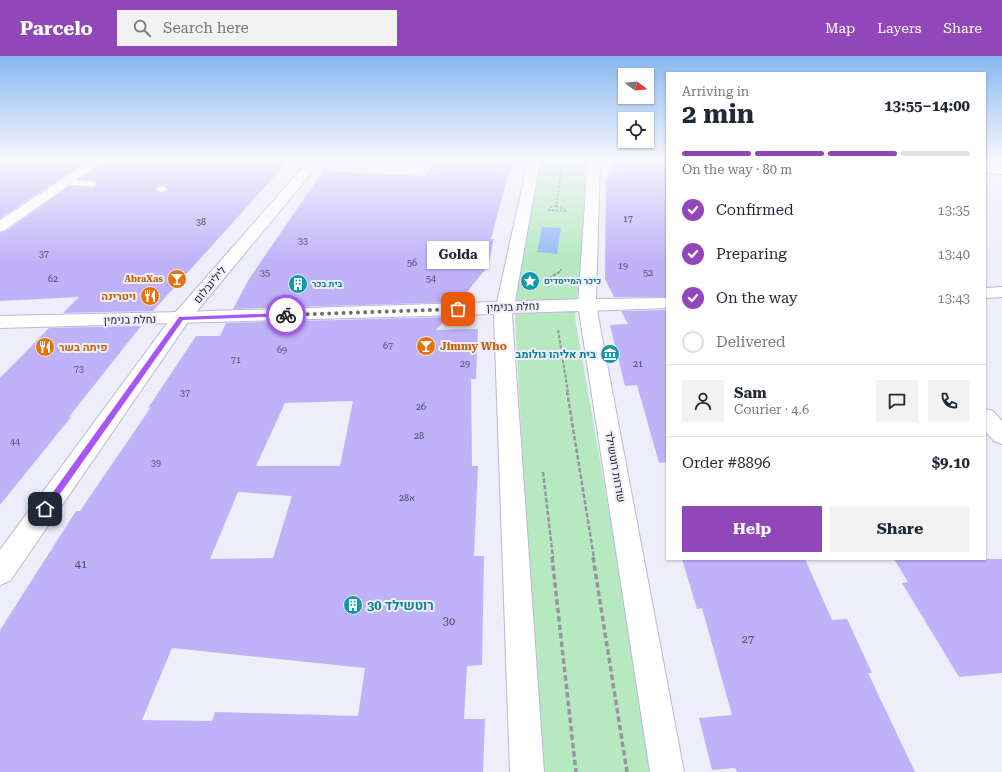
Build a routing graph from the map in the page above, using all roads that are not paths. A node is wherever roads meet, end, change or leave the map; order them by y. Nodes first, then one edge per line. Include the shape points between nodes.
1 (49, 193) edge
2 (287, 193) edge
3 (527, 193) edge
4 (592, 193) edge
5 (0, 227) edge
6 (1002, 292) edge
7 (986, 293) edge
8 (666, 303) edge
9 (587, 305) junction
10 (505, 307) junction
11 (181, 318) junction
12 (0, 322) edge
13 (986, 418) edge
14 (1002, 435) edge
15 (0, 572) edge
16 (527, 772) edge
17 (668, 772) edge

1 - 5 street
2 - 11 street, לילינבלום
3 - 10 street
4 - 9 street, שדרות רוטשילד
6 - 7 street
8 - 9 street, נחלת בנימין
9 - 10 street, נחלת בנימין
9 - 17 street, שדרות רוטשילד
10 - 11 street, נחלת בנימין
10 - 16 street via 502,315
11 - 12 street, נחלת בנימין
11 - 15 street, לילינבלום
13 - 14 street

